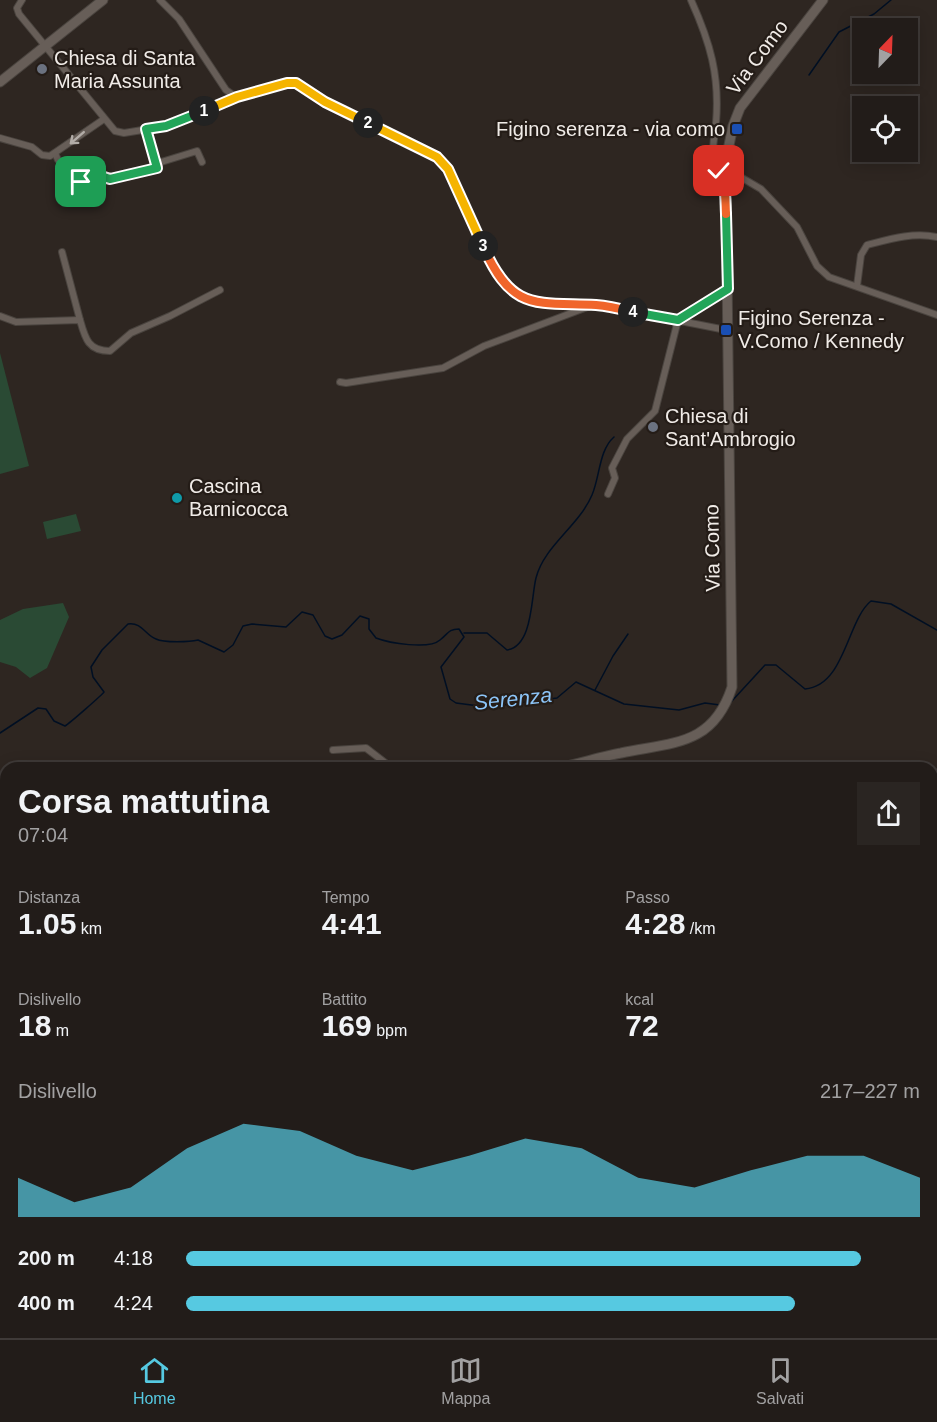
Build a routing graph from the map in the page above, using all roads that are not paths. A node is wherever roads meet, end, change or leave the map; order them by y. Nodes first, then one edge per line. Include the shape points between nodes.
1 (22, 0) edge
2 (103, 0) edge
3 (160, 0) edge
4 (691, 0) edge
5 (823, 0) edge
6 (46, 46) junction
7 (0, 82) edge
8 (237, 97) junction
9 (104, 119) junction
10 (146, 129) junction
11 (0, 138) edge
12 (52, 155) junction
13 (202, 162) dead end
14 (157, 168) junction
15 (727, 175) junction
16 (937, 237) edge
17 (62, 252) dead end
18 (857, 286) junction
19 (728, 289) junction
20 (220, 290) dead end
21 (712, 298) junction
22 (727, 304) junction
23 (592, 305) junction
24 (937, 315) edge
25 (0, 316) edge
26 (80, 320) junction
27 (678, 320) junction
28 (726, 330) junction
29 (340, 381) dead end
30 (608, 494) dead end
31 (333, 750) dead end
32 (384, 762) edge
33 (584, 762) edge

1 - 6 street via 17,8 19,14
2 - 6 street
3 - 8 street via 179,19 225,90
4 - 15 street via 709,39 718,97 713,163
5 - 15 street, Via Como via 740,108 729,140
6 - 7 street
6 - 9 street
8 - 10 street via 166,126
8 - 23 street via 287,83 305,87 325,102 422,147 448,169 486,254 512,290 537,304
9 - 10 street via 115,131
9 -> 12 street
10 - 14 street
11 - 12 street via 32,147 42,155
12 - 14 street via 68,165 74,179 81,182
13 - 14 street via 197,151 158,163
15 - 18 street via 760,189 797,227 817,266 829,277
15 - 19 street, Via Como
16 - 18 street via 897,237 867,245 861,255
17 - 26 street
18 - 24 street
19 - 21 street
19 - 22 street, Via Como
20 - 26 street via 131,333 110,351 93,348 86,341
21 - 22 street
21 - 27 street
22 - 28 street, Via Como
23 - 27 street
23 - 29 street via 484,346 442,368
25 - 26 street via 15,322
27 - 28 street
27 - 30 street via 655,411 627,439 612,468 615,478
28 - 33 street, Via Como via 732,687 725,708 710,727 686,739
31 - 32 street via 366,748

